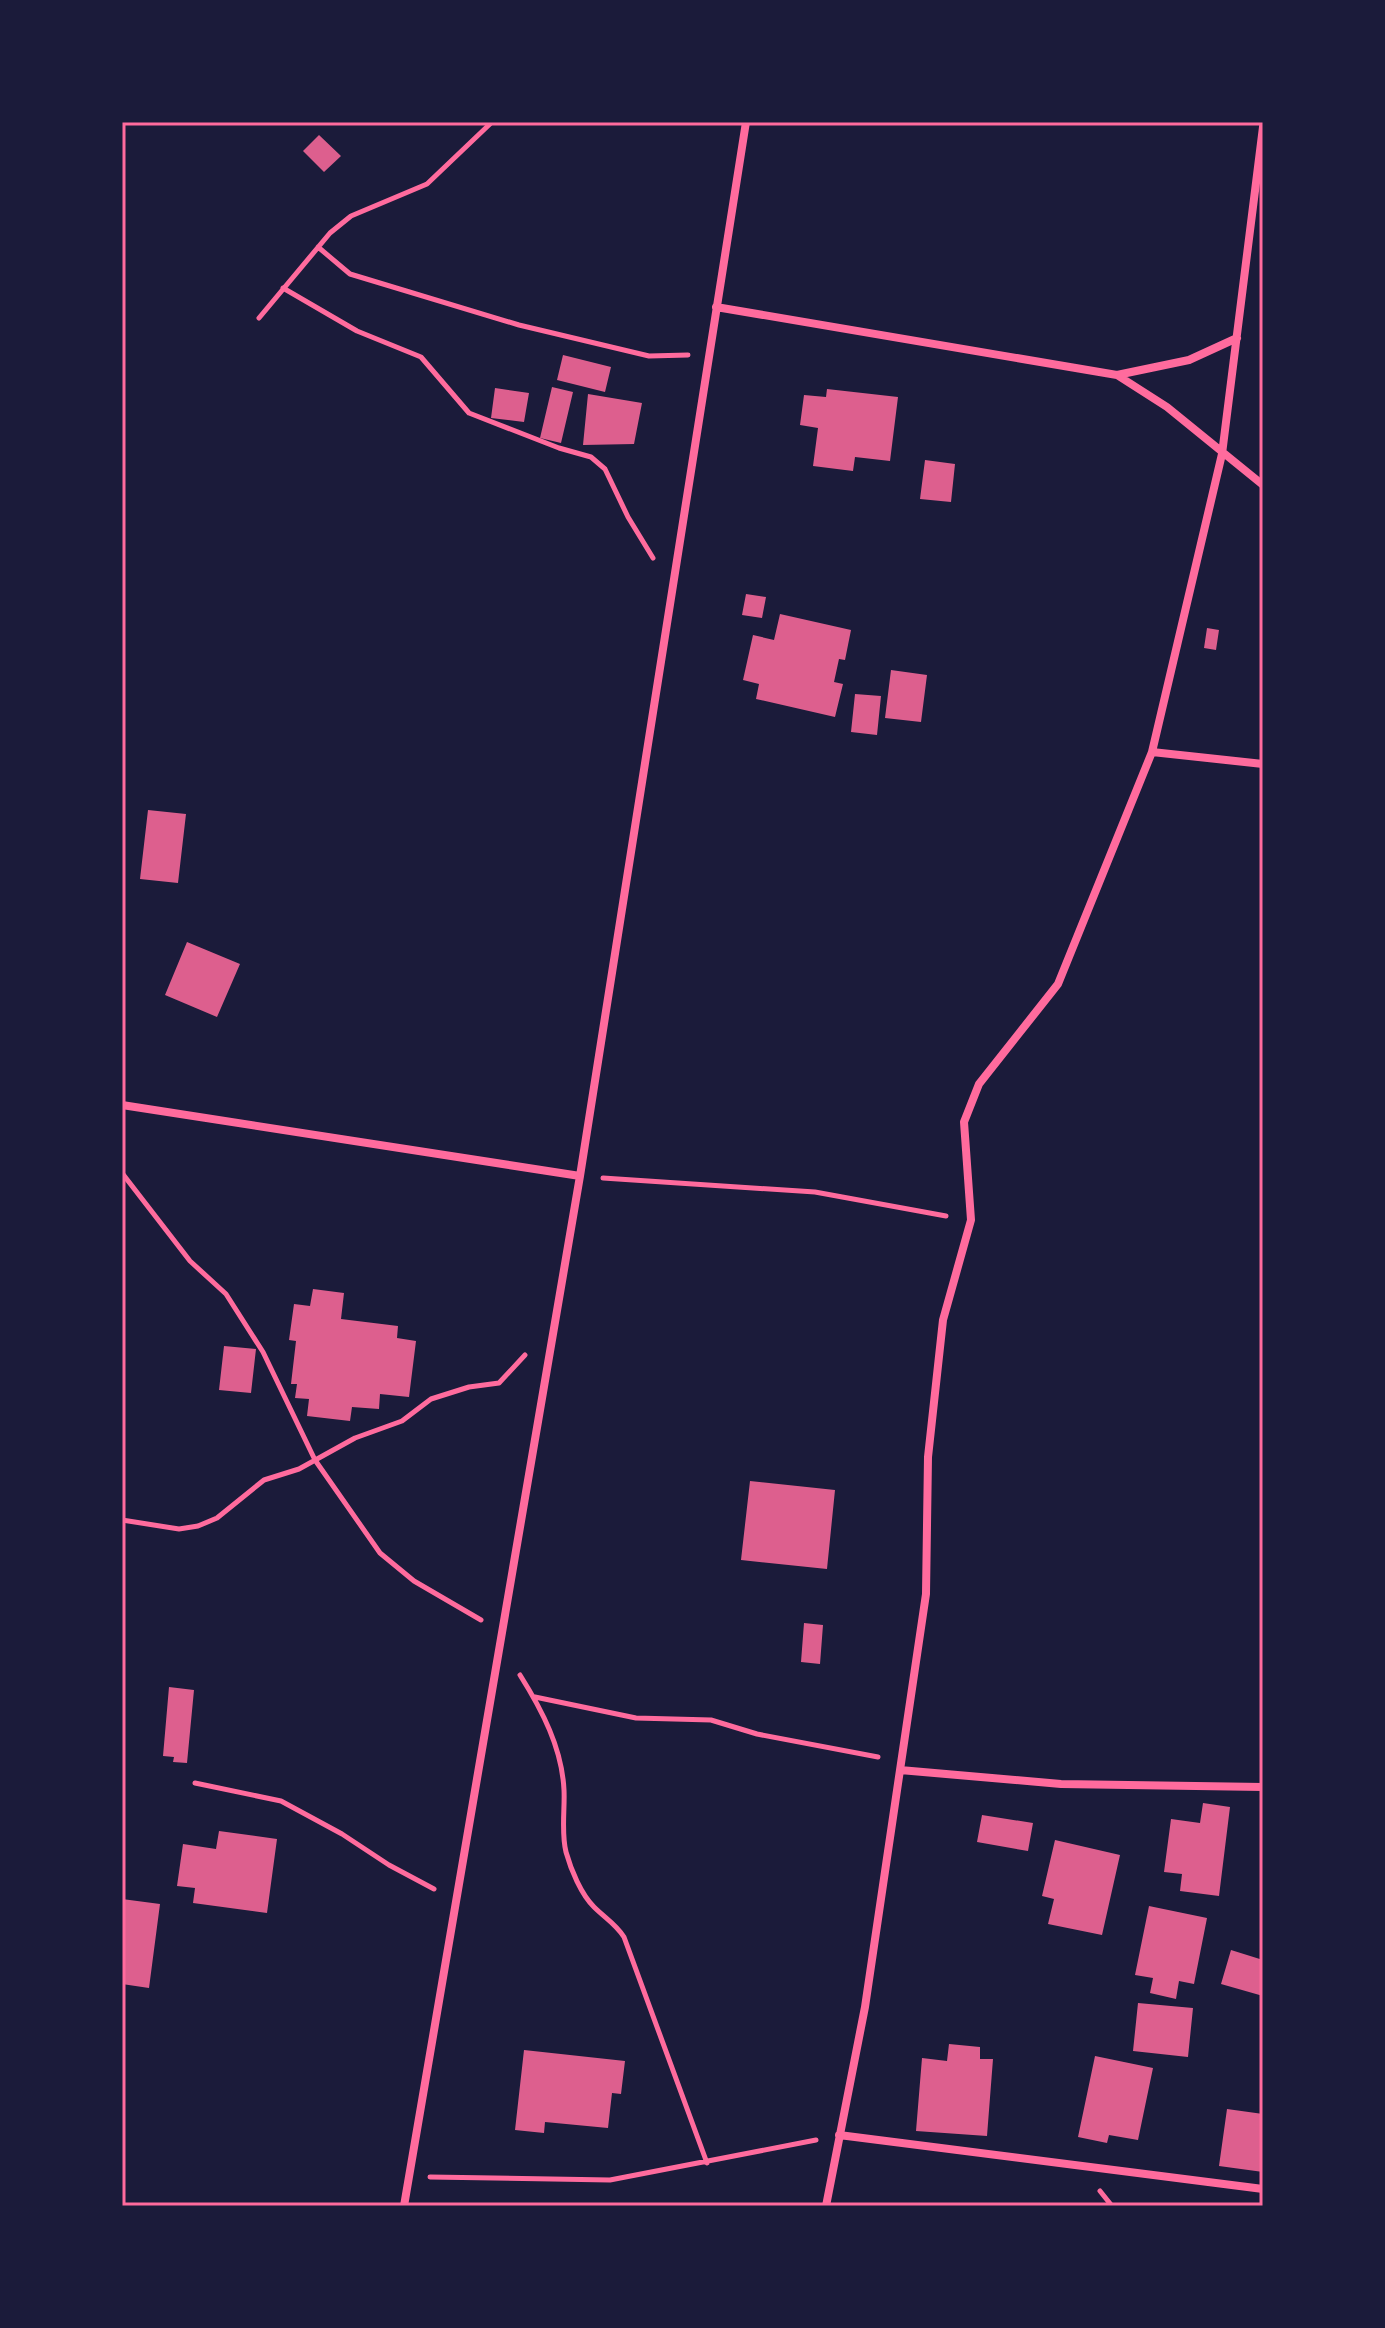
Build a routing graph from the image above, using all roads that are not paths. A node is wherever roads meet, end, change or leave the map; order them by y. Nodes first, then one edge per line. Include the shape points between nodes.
1 (743, 124) edge
2 (1263, 127) edge
3 (1249, 234) junction
4 (1263, 236) edge
5 (716, 307) junction
6 (1237, 338) junction
7 (1117, 375) junction
8 (1222, 454) junction
9 (1263, 485) edge
10 (1152, 752) junction
11 (1263, 764) edge
12 (122, 1105) edge
13 (580, 1176) junction
14 (901, 1766) junction
15 (1260, 1787) edge
16 (1263, 1796) edge
17 (839, 2135) junction
18 (1263, 2189) edge
19 (404, 2206) edge
20 (826, 2206) edge

1 - 5 street
2 - 3 street
3 - 4 street
3 - 6 street
5 - 7 street
5 - 13 street
6 - 7 street via 1189,360
6 - 8 street
7 - 8 street via 1167,407
8 - 9 street
8 - 10 street
10 - 11 street
10 - 14 street via 1058,984 979,1084 964,1122 971,1220 943,1320 928,1457 926,1594
12 - 13 street
13 - 19 street
14 - 15 street via 1061,1784
14 - 17 street via 865,2007
15 - 16 street
17 - 18 street
17 - 20 street

